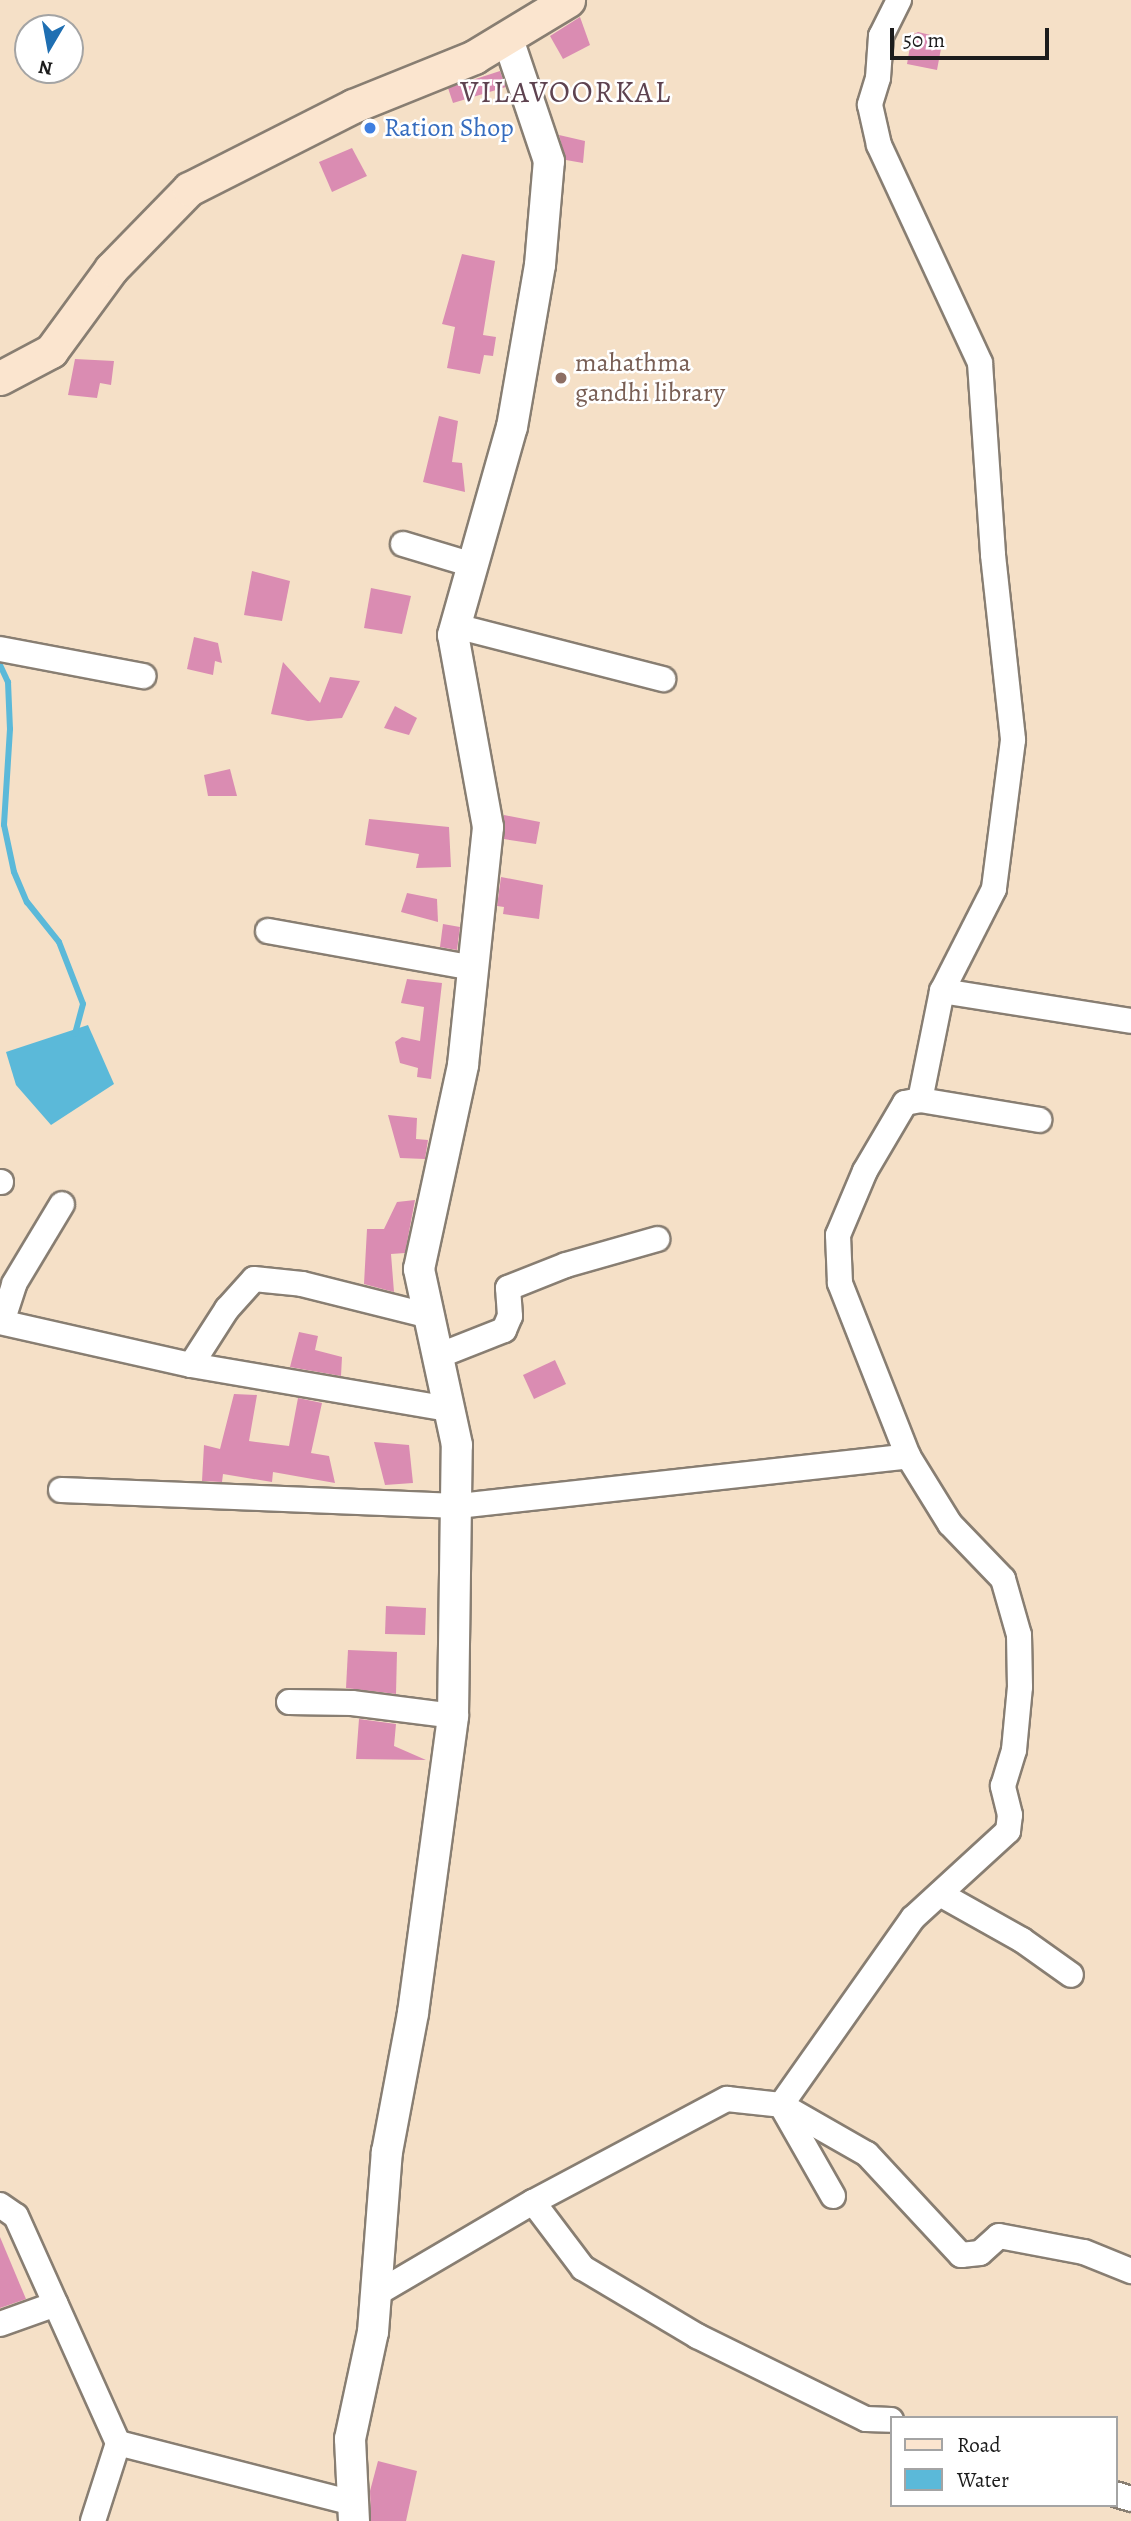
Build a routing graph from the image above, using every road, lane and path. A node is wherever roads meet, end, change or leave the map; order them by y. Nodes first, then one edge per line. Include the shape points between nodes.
1 (568, 0) edge
2 (899, 0) edge
3 (508, 40) junction
4 (0, 378) edge
5 (403, 544) dead end
6 (473, 565) junction
7 (456, 626) junction
8 (0, 649) edge
9 (143, 676) dead end
10 (663, 679) dead end
11 (268, 931) dead end
12 (474, 968) junction
13 (942, 991) junction
14 (1131, 1021) edge
15 (920, 1100) junction
16 (1039, 1120) dead end
17 (62, 1204) dead end
18 (657, 1239) dead end
19 (429, 1316) junction
20 (1, 1322) edge
21 (438, 1356) junction
22 (191, 1366) junction
23 (450, 1409) junction
24 (908, 1457) junction
25 (61, 1490) dead end
26 (458, 1506) junction
27 (289, 1702) dead end
28 (453, 1716) junction
29 (940, 1894) junction
30 (1072, 1975) dead end
31 (781, 2105) junction
32 (833, 2196) dead end
33 (533, 2202) junction
34 (0, 2205) edge
35 (1131, 2271) edge
36 (376, 2294) junction
37 (56, 2304) junction
38 (0, 2324) edge
39 (890, 2420) edge
40 (118, 2443) junction
41 (354, 2512) edge
42 (93, 2521) edge

1 - 3 main road
2 - 13 street via 881,36 878,78 870,105 879,145 981,363 992,555 1013,740 994,889
3 - 4 main road via 353,106 188,189 111,269 51,351
3 - 6 street via 549,161 540,265 512,427
5 - 6 street
6 - 7 street
7 - 10 street
7 - 12 street via 453,635 488,827
8 - 9 street
11 - 12 street
12 - 19 street via 463,1065 419,1269
13 - 14 street
13 - 15 street
15 - 16 street
15 - 24 street via 905,1103 865,1171 838,1235 840,1283
17 - 20 street via 13,1284
18 - 21 street via 591,1256 508,1288 510,1316 504,1330
19 - 21 street
19 - 22 street via 302,1284 254,1279 227,1309
20 - 22 street
21 - 23 street
22 - 23 street
23 - 26 street via 457,1445
24 - 26 street
24 - 29 street via 950,1524 1003,1579 1019,1635 1014,1750 1003,1786 1010,1815 1008,1831
25 - 26 street
26 - 28 street
27 - 28 street via 352,1703
28 - 36 street via 413,2014 387,2151
29 - 30 street via 1022,1940
29 - 31 street via 913,1918 867,1979
31 - 32 street
31 - 33 street via 727,2099
31 - 35 street via 867,2154 961,2255 980,2252 999,2236 1084,2252
33 - 36 street
33 - 39 street via 583,2268 697,2336 866,2419
34 - 37 street via 16,2216
36 - 41 street via 373,2332 350,2439
37 - 38 street
37 - 40 street
40 - 41 street
40 - 42 street

